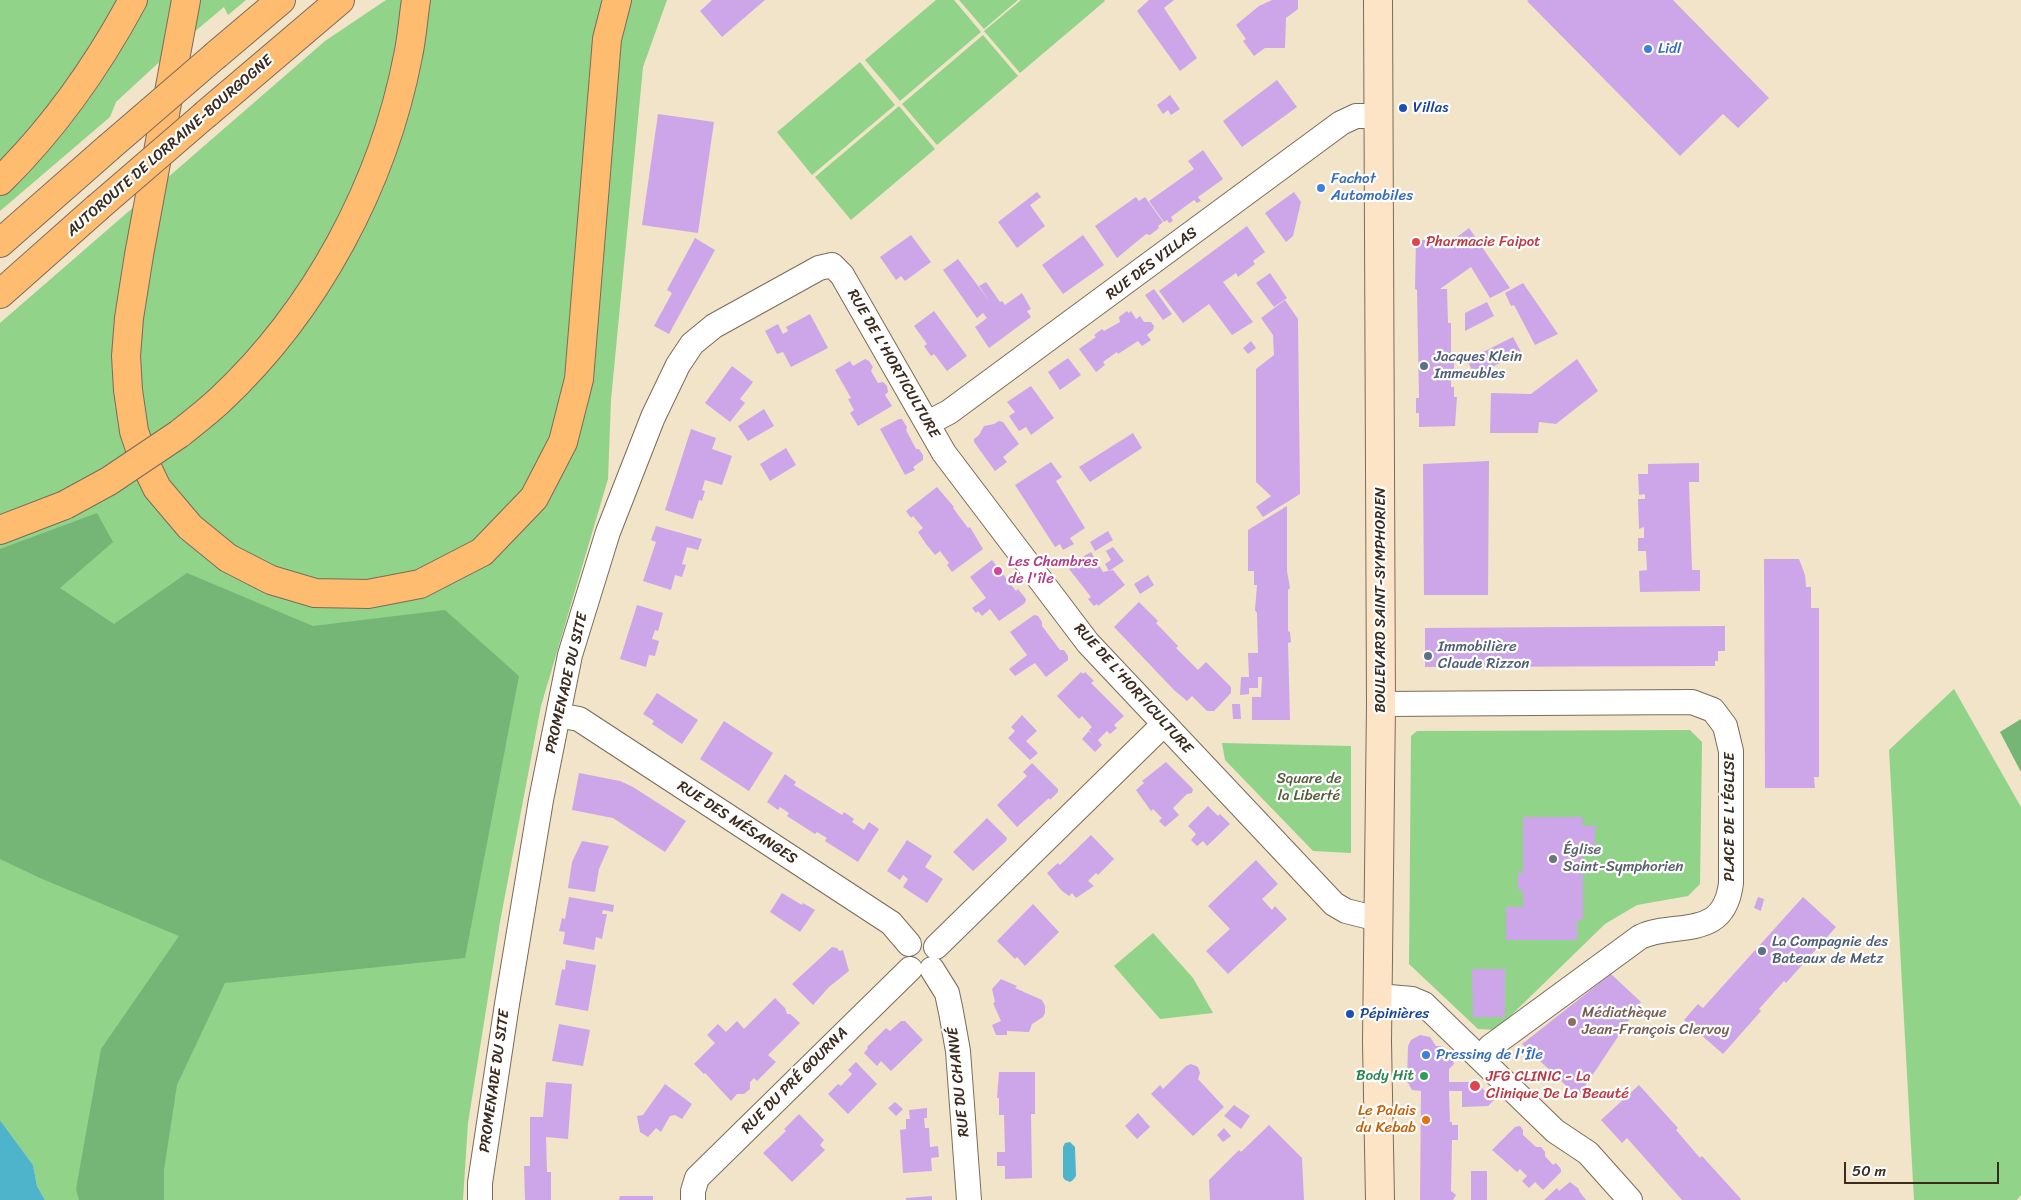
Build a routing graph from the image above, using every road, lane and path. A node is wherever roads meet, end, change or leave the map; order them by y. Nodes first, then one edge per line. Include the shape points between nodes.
1 (133, 0) edge
2 (186, 0) edge
3 (282, 0) edge
4 (340, 0) edge
5 (416, 0) edge
6 (617, 0) edge
7 (1378, 0) edge
8 (1378, 116) junction
9 (0, 181) edge
10 (0, 243) edge
11 (832, 265) joint
12 (0, 294) edge
13 (928, 423) junction
14 (0, 530) edge
15 (1382, 704) junction
16 (558, 715) junction
17 (1164, 724) junction
18 (1378, 919) junction
19 (926, 962) junction
20 (1378, 996) junction
21 (1481, 1058) junction
22 (480, 1200) edge
23 (693, 1200) edge
24 (969, 1200) edge
25 (1380, 1200) edge
26 (1630, 1200) edge

1 - 9 highway via 85,81 47,132
2 - 6 highway via 129,318 126,356 134,431 157,488 190,527 228,558 271,580 315,593 368,594 420,584 482,552 534,498 563,442 579,379 607,39
3 - 10 highway, bridge
4 - 12 highway, AUTOROUTE DE LORRAINE-BOURGOGNE, bridge
5 - 14 highway, bridge via 408,56 390,125 365,195 331,260 291,320 220,400 180,434 109,481 65,504
7 - 8 main road, BOULEVARD SAINT-SYMPHORIEN
8 - 13 street, RUE DES VILLAS via 1356,116 1342,123 949,412
8 - 15 main road, BOULEVARD SAINT-SYMPHORIEN
11 - 13 street, RUE DE L'HORTICULTURE via 842,275
11 - 16 street, PROMENADE DU SITE via 819,268 714,326 692,344 678,365 652,417 608,532 570,655
13 - 17 street, RUE DE L'HORTICULTURE via 944,453 1088,643
15 - 18 main road, BOULEVARD SAINT-SYMPHORIEN
15 - 21 street, PLACE DE L'ÉGLISE via 1692,702 1712,710 1726,726 1731,751 1731,883 1729,896 1721,910 1699,926 1655,931 1640,937 1490,1047
16 - 19 street, RUE DES MÉSANGES via 587,724 892,923 909,944 918,939 932,943
16 - 22 street, PROMENADE DU SITE via 507,1004
17 - 18 street, RUE DE L'HORTICULTURE via 1334,904 1346,911
17 - 19 street
18 - 20 main road, BOULEVARD SAINT-SYMPHORIEN
19 - 23 street, RUE DU PRÉ GOURNA via 697,1178
19 - 24 street, RUE DU CHANVÉ via 947,993 953,1022
20 - 21 street via 1412,999 1424,1004
20 - 25 main road, BOULEVARD SAINT-SYMPHORIEN
21 - 26 street via 1555,1131 1588,1153

